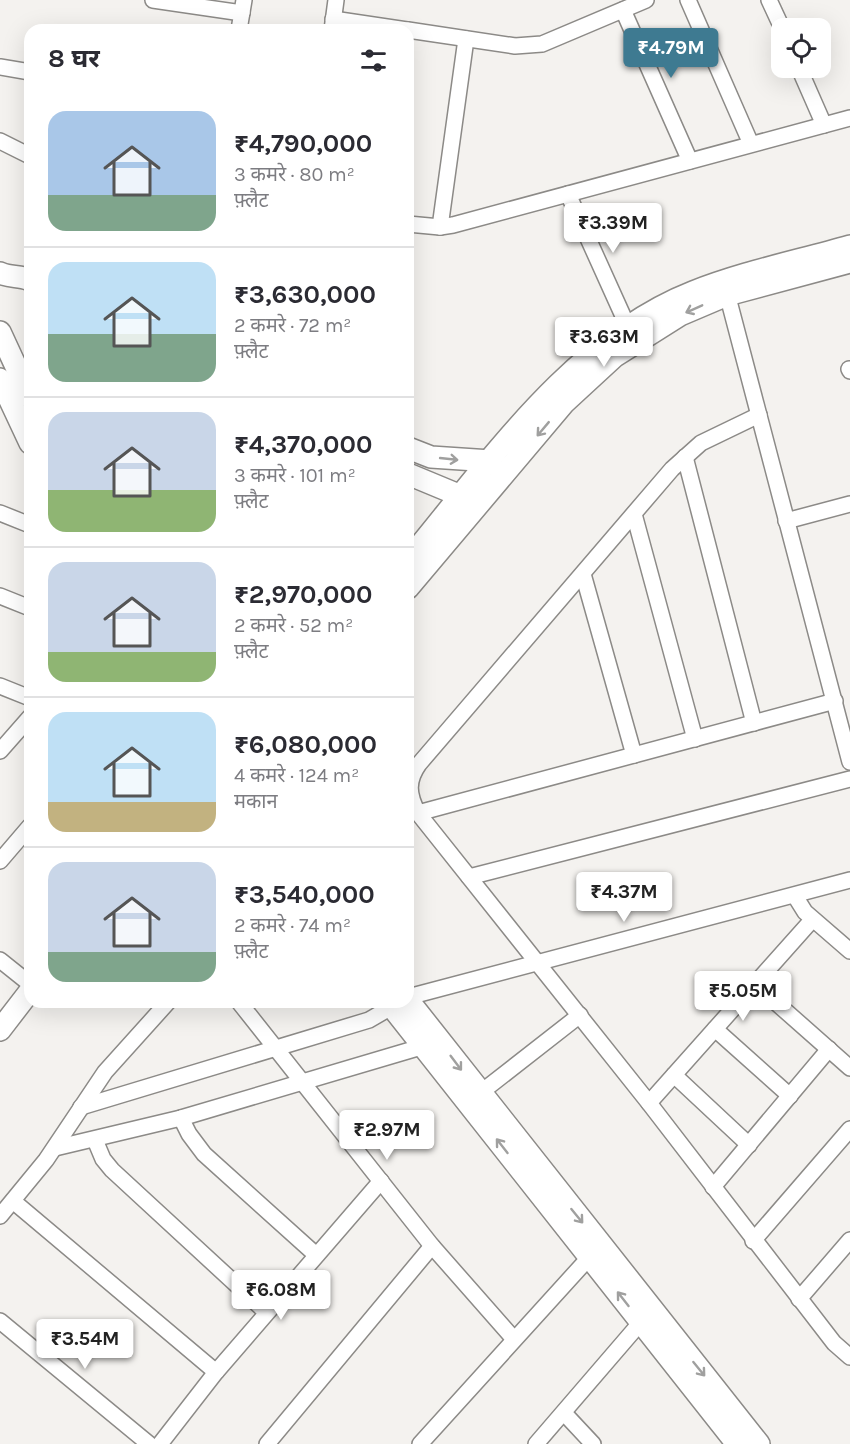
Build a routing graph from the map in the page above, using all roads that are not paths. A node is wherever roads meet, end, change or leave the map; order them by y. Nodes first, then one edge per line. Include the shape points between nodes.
1 (153, 0) edge
2 (336, 0) edge
3 (645, 0) edge
4 (688, 0) edge
5 (769, 0) edge
6 (243, 7) edge
7 (623, 10) junction
8 (777, 18) edge
9 (240, 24) edge
10 (332, 24) edge
11 (414, 33) edge
12 (466, 39) junction
13 (0, 68) edge
14 (24, 71) edge
15 (803, 78) edge
16 (850, 118) edge
17 (824, 125) junction
18 (0, 141) edge
19 (751, 144) junction
20 (24, 153) edge
21 (690, 161) junction
22 (568, 194) junction
23 (414, 225) edge
24 (440, 227) junction
25 (850, 246) edge
26 (850, 262) edge
27 (13, 277) edge
28 (725, 289) junction
29 (24, 293) edge
30 (628, 327) junction
31 (0, 332) edge
32 (0, 379) edge
33 (24, 384) edge
34 (759, 415) junction
35 (24, 430) edge
36 (414, 450) edge
37 (685, 457) junction
38 (491, 460) junction
39 (414, 475) edge
40 (475, 490) junction
41 (850, 504) edge
42 (0, 513) edge
43 (634, 514) junction
44 (786, 521) junction
45 (24, 523) edge
46 (414, 554) edge
47 (583, 574) junction
48 (414, 579) edge
49 (0, 596) edge
50 (24, 606) edge
51 (0, 686) edge
52 (24, 696) edge
53 (835, 701) junction
54 (754, 723) junction
55 (24, 724) edge
56 (695, 739) junction
57 (0, 751) edge
58 (634, 755) junction
59 (850, 762) edge
60 (414, 772) edge
61 (850, 779) edge
62 (414, 804) edge
63 (417, 813) junction
64 (24, 833) edge
65 (0, 861) edge
66 (469, 877) junction
67 (850, 880) edge
68 (795, 896) junction
69 (812, 920) junction
70 (850, 951) edge
71 (0, 960) edge
72 (538, 963) junction
73 (24, 979) edge
74 (755, 984) junction
75 (414, 998) edge
76 (24, 999) edge
77 (163, 1008) edge
78 (244, 1008) edge
79 (389, 1008) edge
80 (404, 1008) edge
81 (580, 1015) junction
82 (715, 1029) junction
83 (0, 1030) edge
84 (431, 1044) junction
85 (276, 1048) junction
86 (829, 1049) junction
87 (850, 1068) edge
88 (674, 1075) junction
89 (304, 1083) junction
90 (790, 1096) junction
91 (473, 1098) junction
92 (649, 1103) junction
93 (81, 1107) junction
94 (181, 1118) junction
95 (850, 1129) edge
96 (95, 1140) junction
97 (749, 1145) junction
98 (55, 1148) junction
99 (381, 1181) junction
100 (713, 1187) junction
101 (13, 1201) junction
102 (0, 1216) edge
103 (850, 1240) edge
104 (753, 1241) junction
105 (432, 1246) junction
106 (595, 1251) junction
107 (315, 1254) junction
108 (799, 1299) junction
109 (266, 1312) junction
110 (0, 1321) edge
111 (640, 1322) junction
112 (513, 1338) junction
113 (850, 1357) edge
114 (216, 1372) junction
115 (564, 1413) junction
116 (149, 1444) edge
117 (160, 1444) edge
118 (267, 1444) edge
119 (420, 1444) edge
120 (536, 1444) edge
121 (593, 1444) edge
122 (737, 1444) edge
123 (759, 1444) edge

1 - 6 street
2 - 10 street
3 - 7 street
4 - 19 street
5 - 8 street
6 - 9 street
7 - 12 street via 542,44 515,46
7 - 21 street
11 - 12 street
12 - 24 street
13 - 14 street
15 - 17 street
16 - 17 street
17 - 19 street
18 - 20 street
19 - 21 street
21 - 22 street
22 - 24 street
22 - 30 street
23 - 24 street
25 - 28 street
26 - 28 street
27 - 29 street via 14,287
28 - 30 street via 692,292
28 - 34 street
28 -> 40 street via 615,356
30 - 38 street via 575,366
31 - 33 street
32 - 35 street
34 - 37 street via 701,443
34 - 44 street
36 -> 38 street via 431,457
37 - 43 street
37 - 54 street
38 - 40 street
39 - 40 street
40 - 46 street
40 - 48 street
41 - 44 street
42 - 45 street
43 - 47 street
43 - 56 street
44 - 53 street
47 - 58 street
47 - 60 street
49 - 50 street
51 - 52 street
53 - 54 street
53 - 59 street
54 - 56 street
55 - 57 street
56 - 58 street
58 - 63 street
61 - 66 street
62 - 63 street
63 - 66 street
64 - 65 street
66 - 72 street
67 - 68 street
68 - 69 street
68 - 72 street
69 - 70 street
69 - 74 street
71 - 73 street
72 - 75 street
72 - 81 street
74 - 82 street
74 - 86 street
76 - 83 street
77 - 93 street via 105,1072
78 - 85 street
79 - 85 street via 369,1020
80 - 84 street
81 - 91 street
81 - 92 street
82 - 88 street
82 - 90 street
84 - 89 street
84 - 91 street
85 - 89 street
85 - 93 street
86 - 87 street
86 - 90 street
88 - 92 street
88 - 97 street
89 - 94 street
89 - 99 street
90 - 97 street
91 - 106 street
92 - 100 street
93 - 98 street
94 - 96 street
94 - 107 street via 204,1154
95 - 104 street
96 - 98 street
96 - 109 street via 112,1170
97 - 100 street
98 - 101 street
99 - 105 street
99 - 107 street
100 - 104 street
101 - 102 street
101 - 114 street
103 - 108 street
104 - 108 street
105 - 112 street
105 - 118 street
111 -> 106 street
106 - 112 street
106 -> 123 street
107 - 109 street
108 - 113 street
109 - 114 street
110 - 116 street
111 - 115 street
111 - 122 street
112 - 119 street
114 - 117 street
115 - 120 street
115 - 121 street

